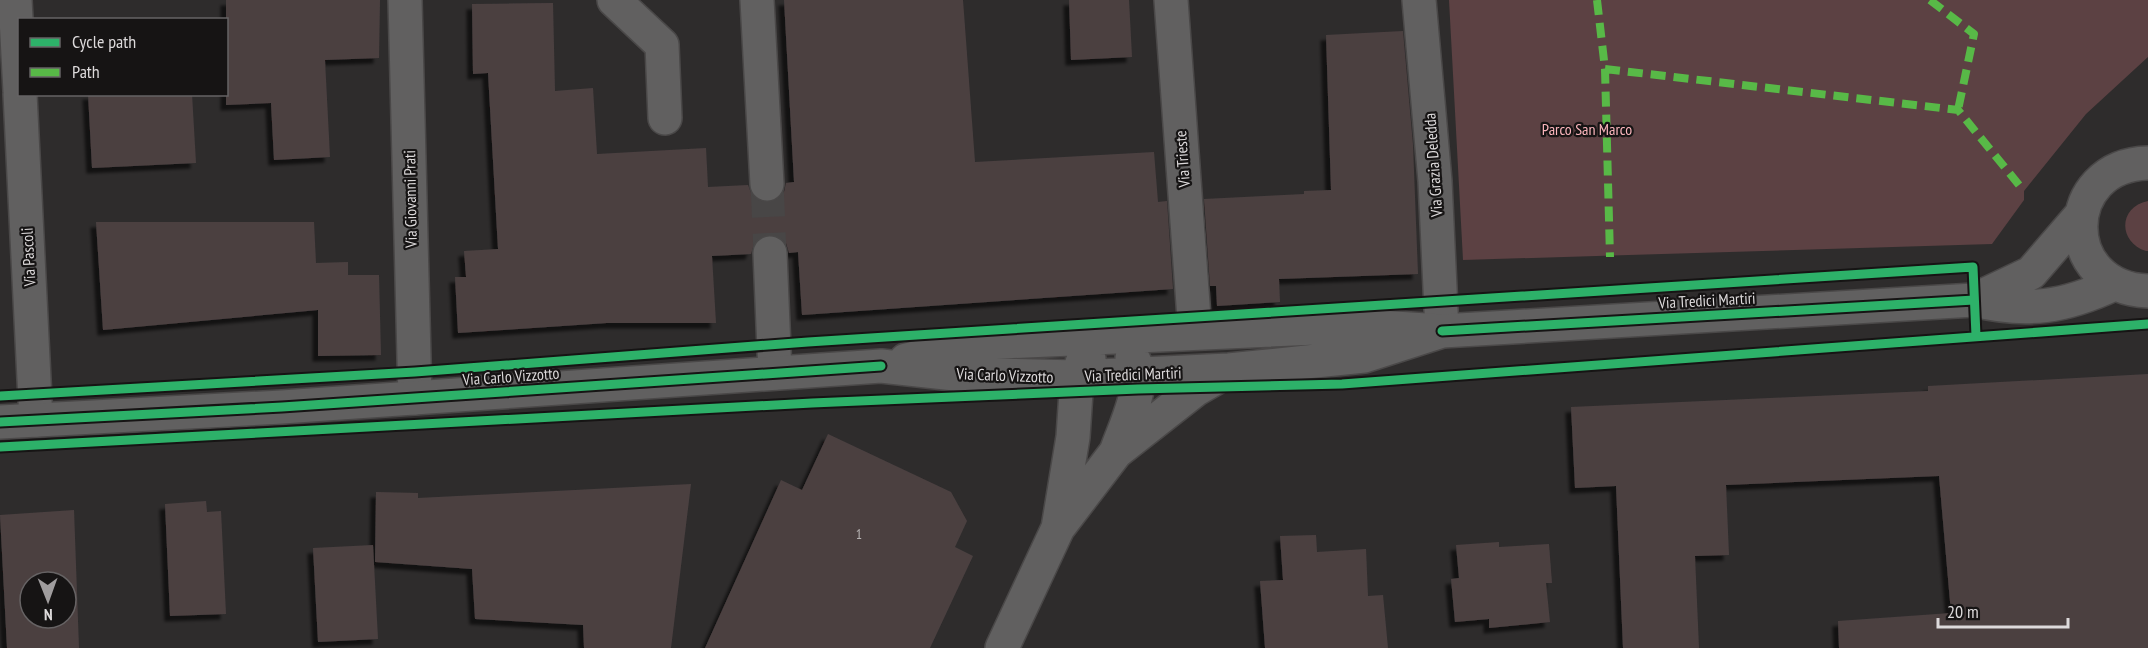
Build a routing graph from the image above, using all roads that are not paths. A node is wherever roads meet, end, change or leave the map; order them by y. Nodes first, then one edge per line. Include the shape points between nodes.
1 (15, 0) edge
2 (405, 0) edge
3 (614, 0) edge
4 (757, 0) edge
5 (1171, 0) edge
6 (1419, 0) edge
7 (18, 56) edge
8 (20, 96) edge
9 (665, 118) dead end
10 (2144, 157) edge
11 (767, 184) tunnel mouth
12 (2081, 215) junction
13 (770, 254) tunnel mouth
14 (2114, 284) junction
15 (2148, 291) edge
16 (1974, 300) junction
17 (1194, 318) dead end
18 (1319, 328) junction
19 (1442, 331) junction
20 (1082, 338) junction
21 (1133, 364) junction
22 (881, 366) junction
23 (1229, 370) junction
24 (775, 373) junction
25 (1077, 376) junction
26 (415, 398) junction
27 (36, 420) junction
28 (0, 422) edge
29 (1116, 452) junction
30 (1058, 528) junction
31 (1002, 648) edge

1 - 7 street, Via Pascoli
2 - 26 street, Via Giovanni Prati
3 - 9 street via 662,45
4 - 11 street
5 - 17 street, Via Trieste
6 - 19 street, Via Grazia Deledda via 1435,181
8 - 27 street, Via Pascoli
10 - 12 street, Via Tredici Martiri via 2109,173 2095,186
12 - 14 street via 2080,231 2090,261
12 - 16 street, Via Tredici Martiri via 2031,273
13 - 24 street
14 - 15 street via 2128,290
14 - 16 street, Via Tredici Martiri via 2081,299 2032,308 2005,308
16 - 19 street, Via Tredici Martiri
18 - 19 street, Via Tredici Martiri via 1362,326
18 - 20 street, Via Tredici Martiri
18 - 21 street, Via Tredici Martiri via 1289,343
19 - 23 street, Via Tredici Martiri via 1364,356
20 - 21 street via 1102,342
20 - 22 street, Via Tredici Martiri via 980,343
21 - 23 street, Via Tredici Martiri
21 - 25 street, Via Tredici Martiri
21 - 29 street via 1138,389
22 - 24 street, Via Carlo Vizzotto
22 - 25 street, Via Carlo Vizzotto via 956,374
23 - 29 street via 1195,390
24 - 26 street, Via Carlo Vizzotto
25 - 30 street via 1073,436
26 - 27 street, Via Carlo Vizzotto
27 - 28 street, Via Carlo Vizzotto
29 - 30 street
30 - 31 street

